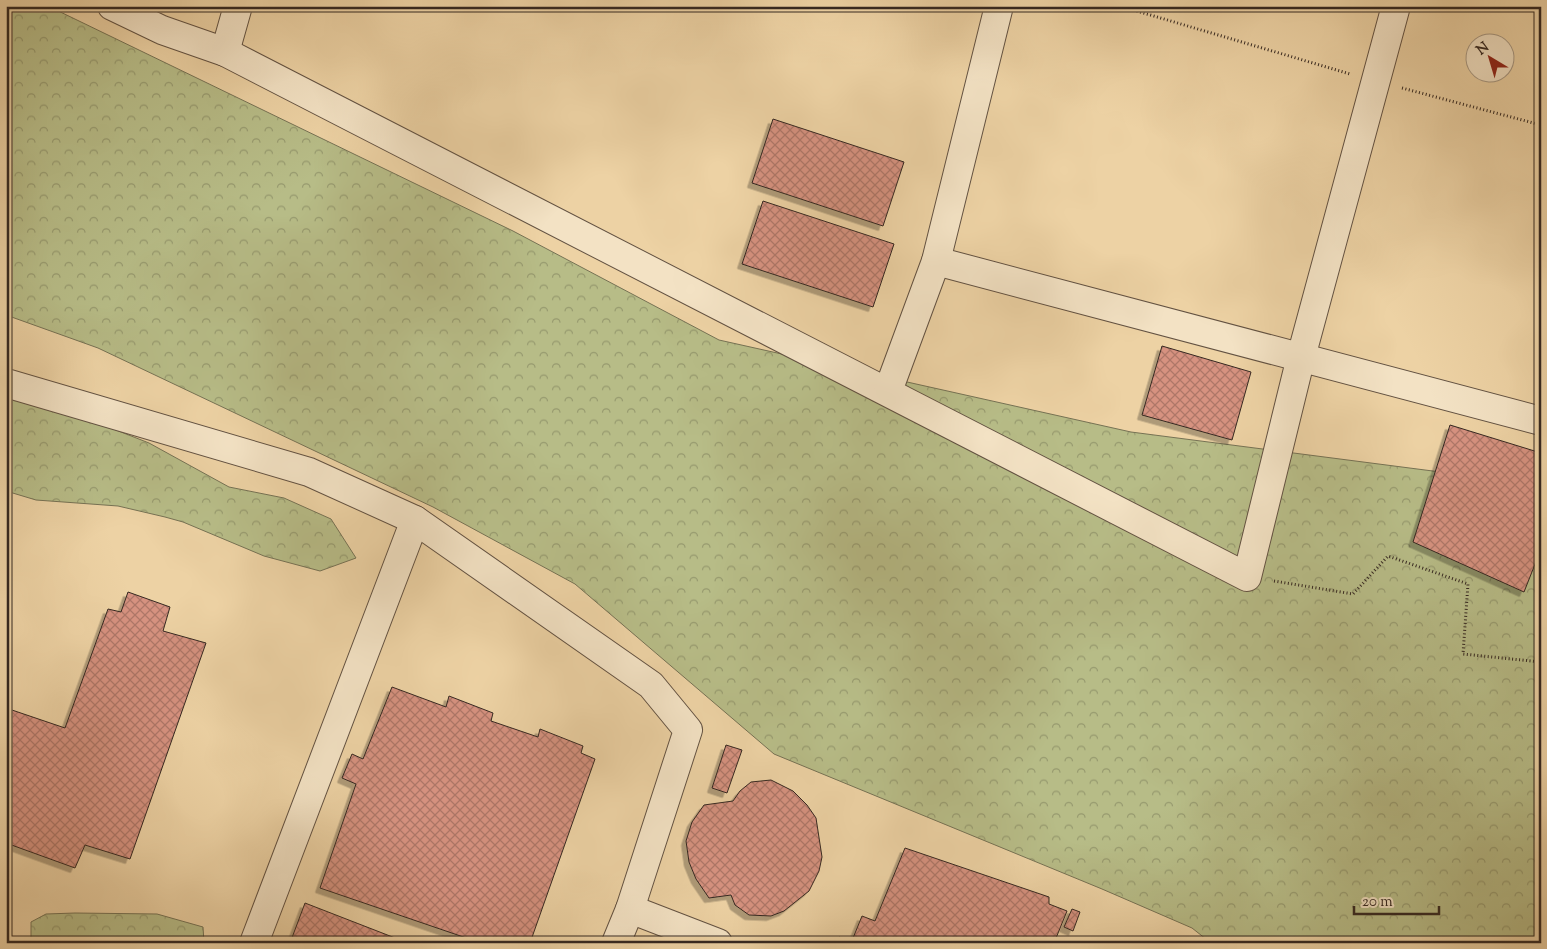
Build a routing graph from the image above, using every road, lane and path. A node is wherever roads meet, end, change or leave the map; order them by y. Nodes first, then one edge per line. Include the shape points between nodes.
1 (112, 6) edge
2 (238, 6) edge
3 (999, 6) edge
4 (1120, 6) edge
5 (1396, 6) edge
6 (225, 52) junction
7 (1376, 81) junction
8 (1541, 125) edge
9 (936, 261) junction
10 (1302, 357) junction
11 (6, 384) edge
12 (888, 391) junction
13 (1541, 421) edge
14 (415, 520) junction
15 (1247, 577) junction
16 (1541, 662) edge
17 (630, 909) junction
18 (254, 943) edge
19 (616, 943) edge
20 (718, 943) edge

1 - 6 street via 162,30
2 - 6 street
3 - 9 street
4 - 7 path
5 - 7 street
6 - 12 street
7 - 8 path
7 - 10 street
9 - 10 street
9 - 12 street
10 - 13 street
10 - 15 street
11 - 14 street via 309,472
12 - 15 street
14 - 17 street via 651,685 688,730
14 - 18 street
15 - 16 path via 1353,594 1388,556 1468,584 1463,654
17 - 19 street
17 - 20 street

